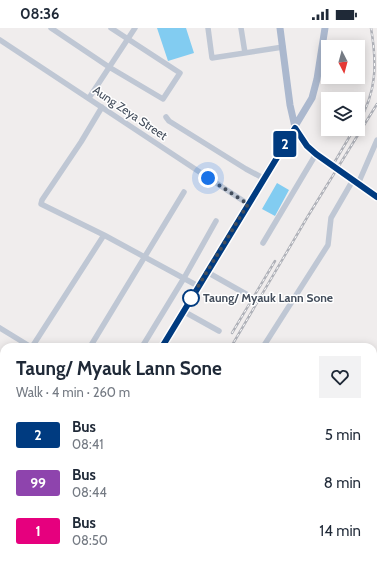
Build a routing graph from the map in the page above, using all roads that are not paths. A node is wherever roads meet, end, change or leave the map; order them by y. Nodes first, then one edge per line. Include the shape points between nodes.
1 (51, 28) edge
2 (111, 28) edge
3 (135, 28) edge
4 (208, 28) edge
5 (241, 28) edge
6 (280, 28) edge
7 (325, 28) edge
8 (127, 39) junction
9 (0, 40) edge
10 (283, 47) junction
11 (245, 53) junction
12 (108, 67) junction
13 (89, 98) junction
14 (290, 106) junction
15 (102, 107) junction
16 (307, 107) junction
17 (166, 117) dead end
18 (295, 128) junction
19 (377, 140) edge
20 (316, 154) junction
21 (263, 178) junction
22 (355, 182) junction
23 (184, 192) dead end
24 (377, 197) edge
25 (248, 204) junction
26 (216, 221) dead end
27 (104, 235) junction
28 (263, 243) dead end
29 (145, 257) junction
30 (207, 272) junction
31 (184, 278) junction
32 (198, 286) junction
33 (246, 294) dead end
34 (183, 310) junction
35 (0, 328) edge
36 (219, 331) dead end
37 (24, 343) edge
38 (34, 343) edge
39 (92, 343) edge
40 (144, 343) edge
41 (164, 343) edge
42 (266, 343) edge

1 - 12 street
2 - 8 street
3 - 8 street
4 - 11 street via 212,58
5 - 11 street
6 - 10 main road
7 - 16 main road via 317,79
8 - 12 street
8 - 12 street via 180,74 162,99
9 - 13 street, Aung Zeya Street
10 - 11 street
10 - 14 main road
12 - 13 street
13 - 15 street, Aung Zeya Street
14 - 16 main road via 298,110
14 - 18 main road
15 - 25 street, Aung Zeya Street
15 - 27 street via 41,204
16 - 18 main road
17 - 21 street via 246,170
18 - 20 main road
18 - 21 main road
19 - 22 street
20 - 22 main road
20 - 28 street
21 - 25 main road
22 - 24 main road
22 - 42 street via 331,218 328,245
23 - 29 street
25 - 30 main road
26 - 31 street
27 - 29 street
27 - 38 street
29 - 31 street
29 - 39 street
30 - 32 main road
30 - 33 street
31 - 32 street
31 - 40 street
32 - 34 main road
34 - 36 street
34 - 41 main road
35 - 37 street

